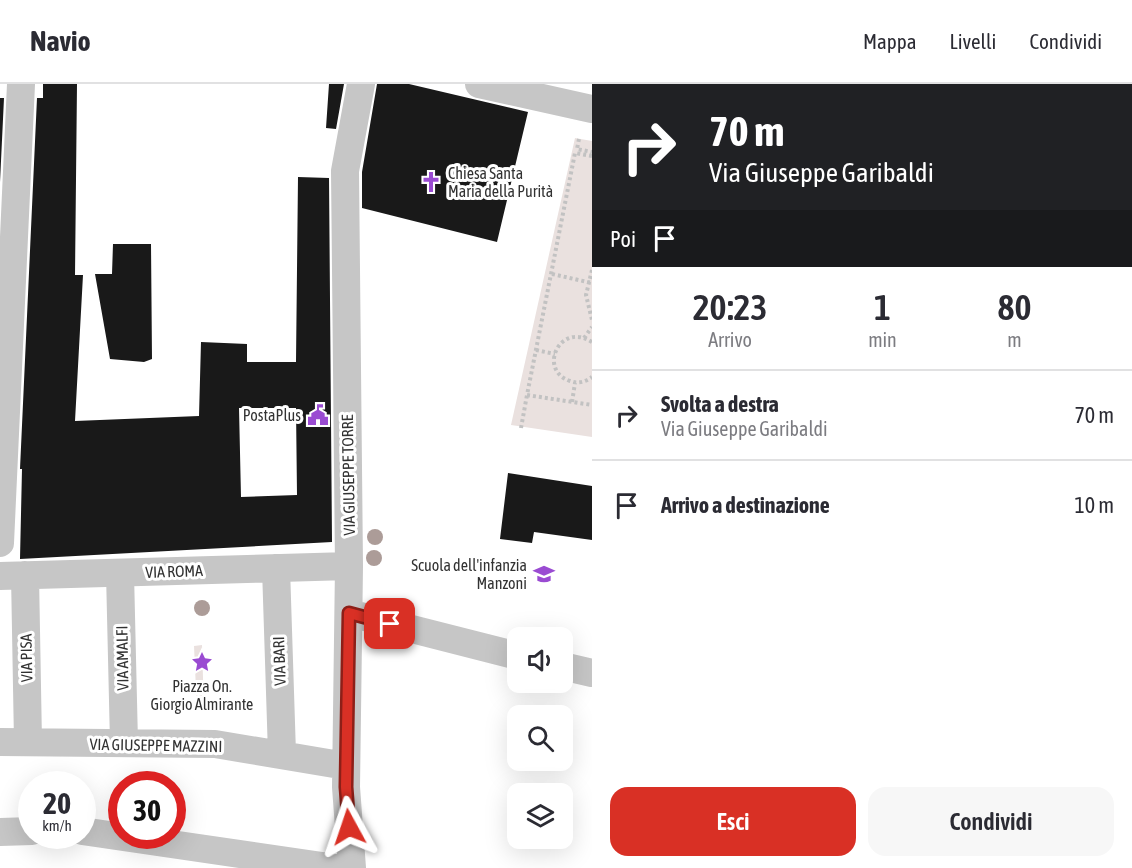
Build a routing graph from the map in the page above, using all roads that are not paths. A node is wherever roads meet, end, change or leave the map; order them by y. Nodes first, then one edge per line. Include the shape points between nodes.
1 (21, 84) edge
2 (361, 84) edge
3 (479, 84) edge
4 (592, 109) edge
5 (9, 148) edge
6 (0, 543) edge
7 (349, 566) junction
8 (276, 568) junction
9 (120, 573) junction
10 (12, 575) edge
11 (349, 613) junction
12 (507, 653) edge
13 (573, 669) edge
14 (592, 673) edge
15 (14, 742) edge
16 (124, 743) junction
17 (282, 754) junction
18 (346, 766) junction
19 (18, 831) edge
20 (0, 832) edge
21 (96, 833) edge
22 (336, 868) edge
23 (352, 868) edge

1 - 5 street
2 - 7 street, VIA GIUSEPPE TORRE via 345,171
3 - 4 street
5 - 6 street
7 - 8 street, VIA ROMA
7 - 11 street, VIA GIUSEPPE TORRE
8 - 9 street, VIA ROMA
8 - 17 street, VIA BARI
9 - 10 street, VIA ROMA
9 - 16 street, VIA AMALFI
10 - 15 street, VIA PISA
11 - 12 street
11 - 18 street, VIA GIUSEPPE TORRE
13 - 14 street
15 - 16 street, VIA GIUSEPPE MAZZINI
16 - 17 street, VIA GIUSEPPE MAZZINI via 215,744
17 - 18 street, VIA GIUSEPPE MAZZINI
18 - 23 street, VIA GIUSEPPE TORRE
19 - 20 street
21 - 22 street

